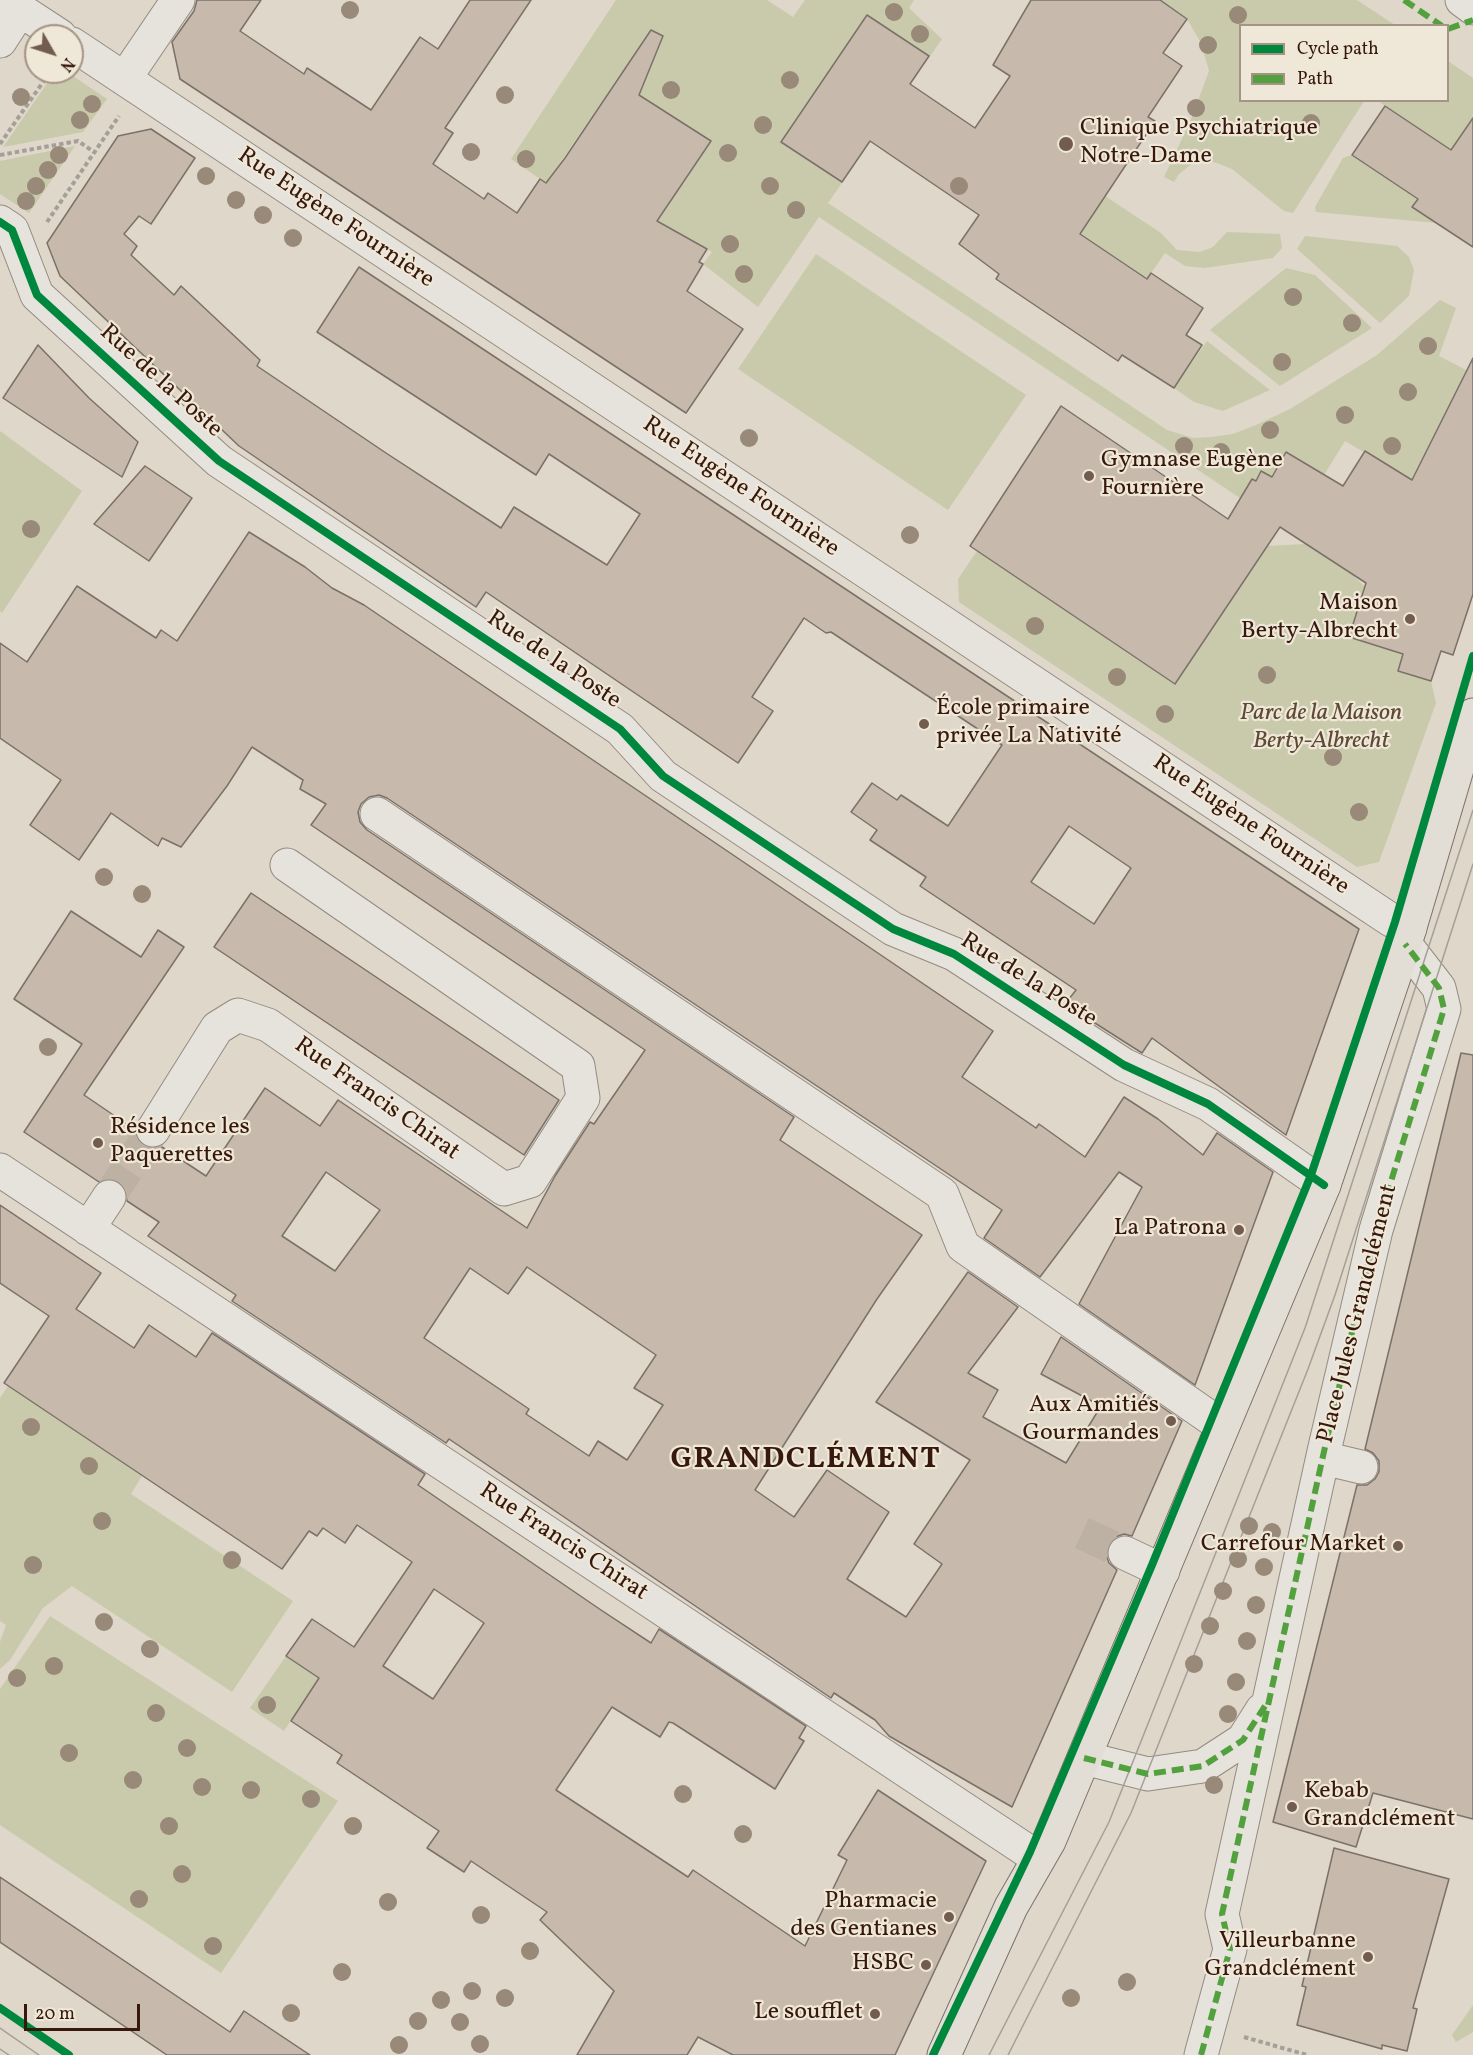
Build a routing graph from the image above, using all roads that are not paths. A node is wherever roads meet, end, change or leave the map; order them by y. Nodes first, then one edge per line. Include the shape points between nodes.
1 (178, 0) edge
2 (1462, 0) edge
3 (13, 5) edge
4 (1473, 8) edge
5 (42, 24) edge
6 (0, 41) edge
7 (84, 56) edge
8 (124, 94) junction
9 (0, 222) edge
10 (1473, 715) edge
11 (377, 814) dead end
12 (287, 865) dead end
13 (1408, 936) junction
14 (153, 1130) tunnel mouth
15 (0, 1170) edge
16 (1324, 1185) junction
17 (109, 1197) tunnel mouth
18 (88, 1229) junction
19 (1222, 1426) junction
20 (1323, 1458) junction
21 (1361, 1467) dead end
22 (1125, 1552) tunnel mouth
23 (1163, 1571) junction
24 (1270, 1698) junction
25 (1084, 1758) junction
26 (1038, 1858) junction
27 (1205, 2041) edge
28 (944, 2055) edge

1 - 8 street
2 - 4 street
3 - 5 street
3 - 6 street
7 - 8 street, Rue Eugène Fournière
8 - 13 street, Rue Eugène Fournière via 1375,910
9 - 16 street, Rue de la Poste via 12,230 37,295 219,461 620,729 663,776 893,929 954,954 1124,1065 1208,1104
10 - 13 main road
11 - 19 street via 942,1194 963,1246
12 - 14 street, Rue Francis Chirat via 578,1066 583,1098 530,1181 504,1189 268,1025 238,1016 216,1028
13 - 16 main road
13 - 20 street, Place Jules Grandclément via 1439,988 1444,1009 1376,1230
15 - 18 street, Rue Francis Chirat
16 - 19 main road
17 - 18 street
18 - 26 street, Rue Francis Chirat
19 - 23 main road
20 - 21 street
20 - 24 street, Place Jules Grandclément
22 - 23 street
23 - 25 main road
24 - 25 street, Place Jules Grandclément via 1243,1740 1203,1766 1148,1773
24 - 27 street, Place Jules Grandclément via 1222,1914 1230,1949
25 - 26 main road
26 - 28 main road via 1011,1907

